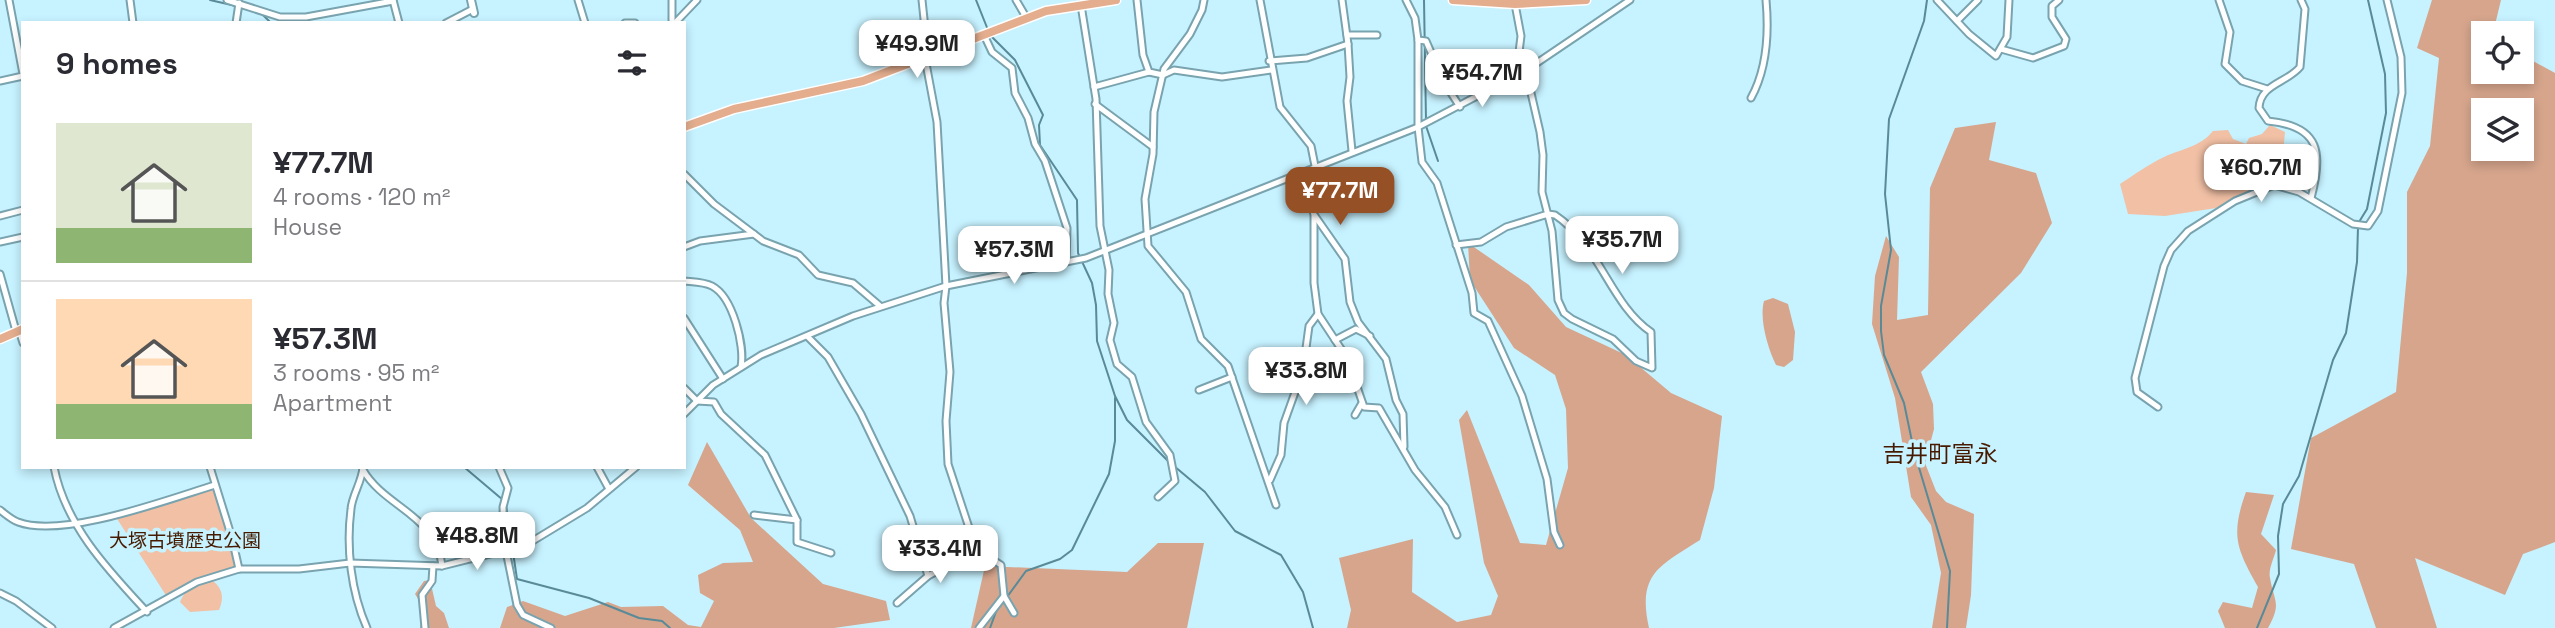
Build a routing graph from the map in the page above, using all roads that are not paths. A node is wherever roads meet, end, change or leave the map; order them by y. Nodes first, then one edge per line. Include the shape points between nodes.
1 (9, 0) edge
2 (130, 0) edge
3 (227, 0) edge
4 (393, 0) edge
5 (471, 0) edge
6 (578, 0) edge
7 (672, 0) edge
8 (697, 0) edge
9 (922, 0) edge
10 (1016, 0) edge
11 (1116, 0) edge
12 (1137, 0) edge
13 (1203, 0) edge
14 (1260, 0) edge
15 (1342, 0) edge
16 (1406, 0) edge
17 (1453, 0) edge
18 (1586, 0) edge
19 (1630, 0) edge
20 (1766, 0) edge
21 (1937, 0) edge
22 (1978, 0) edge
23 (2009, 0) edge
24 (2059, 0) edge
25 (2219, 0) edge
26 (2301, 0) edge
27 (2387, 0) edge
28 (1546, 1) edge
29 (1080, 3) edge
30 (237, 4) edge
31 (1515, 4) junction
32 (473, 11) junction
33 (1026, 18) junction
34 (305, 20) edge
35 (133, 21) edge
36 (398, 21) edge
37 (450, 21) edge
38 (476, 21) edge
39 (584, 21) edge
40 (673, 21) edge
41 (675, 21) edge
42 (1957, 21) junction
43 (988, 34) junction
44 (1347, 35) junction
45 (1377, 35) dead end
46 (1422, 41) junction
47 (1349, 44) junction
48 (2001, 50) junction
49 (926, 57) junction
50 (1269, 61) junction
51 (21, 64) edge
52 (1271, 70) junction
53 (1525, 71) junction
54 (1149, 72) junction
55 (1163, 75) junction
56 (21, 76) edge
57 (0, 81) edge
58 (1094, 87) junction
59 (2267, 89) junction
60 (1751, 98) dead end
61 (1095, 104) junction
62 (1460, 107) junction
63 (686, 126) edge
64 (1418, 127) junction
65 (1153, 147) junction
66 (1352, 151) junction
67 (1315, 166) junction
68 (1303, 172) junction
69 (686, 176) edge
70 (2311, 198) junction
71 (21, 210) edge
72 (1548, 214) junction
73 (1314, 215) junction
74 (0, 216) edge
75 (1148, 232) junction
76 (754, 234) junction
77 (21, 237) edge
78 (0, 242) edge
79 (1456, 245) junction
80 (686, 246) edge
81 (1104, 250) junction
82 (1066, 262) junction
83 (0, 274) edge
84 (686, 281) edge
85 (946, 286) junction
86 (880, 306) junction
87 (1318, 314) junction
88 (686, 321) edge
89 (19, 330) edge
90 (1370, 336) junction
91 (808, 337) junction
92 (0, 339) edge
93 (1335, 340) junction
94 (741, 367) junction
95 (1232, 377) junction
96 (723, 379) junction
97 (686, 390) edge
98 (1199, 390) dead end
99 (696, 401) junction
100 (1362, 402) junction
101 (2158, 407) dead end
102 (686, 412) edge
103 (1355, 415) dead end
104 (1404, 447) junction
105 (54, 469) edge
106 (211, 469) edge
107 (363, 469) edge
108 (500, 469) edge
109 (598, 469) edge
110 (634, 469) edge
111 (1270, 481) junction
112 (215, 485) junction
113 (610, 489) junction
114 (1158, 496) dead end
115 (1276, 505) dead end
116 (0, 510) edge
117 (754, 515) dead end
118 (797, 520) junction
119 (74, 524) junction
120 (1457, 535) dead end
121 (1560, 545) dead end
122 (506, 551) junction
123 (973, 552) dead end
124 (831, 553) dead end
125 (350, 563) junction
126 (433, 566) junction
127 (442, 566) junction
128 (239, 569) junction
129 (928, 576) junction
130 (0, 593) edge
131 (1004, 596) junction
132 (897, 603) dead end
133 (147, 612) junction
134 (1014, 612) dead end
135 (52, 628) edge
136 (114, 628) edge
137 (368, 628) edge
138 (425, 628) edge
139 (551, 628) edge
140 (979, 628) edge

1 - 51 street
2 - 35 street
3 - 30 street
4 - 34 street
4 - 36 street
5 - 32 street
6 - 39 street
7 - 40 street
8 - 41 street
9 - 49 street
10 - 33 street
11 - 29 main road
12 - 54 street
13 - 55 street via 1202,10
14 - 50 street
15 - 44 street
16 - 46 street
17 - 31 main road
18 - 28 main road
19 - 53 street
20 - 60 street via 1768,45
21 - 42 street
22 - 42 street
23 - 48 street via 2007,37
24 - 48 street via 2052,6 2052,17 2066,39 2064,46 2034,58
25 - 59 street via 2230,32 2225,64 2242,81
26 - 59 street via 2305,9 2300,67
27 - 70 street via 2401,57 2402,93 2378,211 2368,226 2353,225
28 - 31 main road
29 - 33 main road
29 - 58 street
30 - 34 street via 271,16
31 - 53 street via 1521,36 1518,60
32 - 37 street
32 - 38 street
33 - 43 main road
42 - 48 street via 1996,56
43 - 49 main road
43 - 82 street via 992,52 1012,68 1015,93 1045,161 1067,228
44 - 45 street
44 - 47 street
46 - 62 street
46 - 64 street
47 - 50 street via 1307,58
47 - 66 street via 1347,101
49 - 63 main road via 842,88 734,109
49 - 85 street via 937,122
50 - 52 street
52 - 55 street via 1222,77 1174,70
52 - 67 street via 1280,107 1311,145
53 - 62 street
53 - 72 street via 1540,132 1542,192
54 - 55 street
54 - 58 street
55 - 65 street via 1153,119
56 - 57 street
58 - 61 street
59 - 70 street via 2259,102 2262,116 2293,126 2312,141 2319,155
61 - 65 street
61 - 81 street
62 - 64 street
64 - 66 street
64 - 79 street via 1422,163 1437,183
65 - 75 street via 1144,199
66 - 67 street
67 - 68 street
68 - 73 street
68 - 75 street
69 - 76 street
70 - 101 street via 2266,186 2181,236 2164,266 2135,378 2137,392
71 - 74 street
72 - 72 street via 1555,284 1564,313 1613,339 1636,361 1652,368 1651,332 1637,322 1588,245
72 - 79 street via 1506,227 1481,242
73 - 87 street
73 - 90 street via 1345,259 1350,302
75 - 81 street
75 - 95 street via 1152,255 1186,292 1201,339 1222,358
76 - 80 street
76 - 86 street via 777,249 799,255 818,275 853,283
77 - 78 street
79 - 121 street via 1474,313 1488,321 1519,388 1547,479
81 - 82 street
81 - 114 street via 1114,323 1110,340 1117,364 1132,377 1146,422 1170,455 1175,481
82 - 85 street
83 - 89 street
84 - 94 street via 713,286 725,299 743,357
85 - 86 street
85 - 131 street via 948,464 976,549 1001,565
86 - 91 street
87 - 93 street
87 - 111 street via 1309,326 1303,370
88 - 96 street
89 - 92 main road
90 - 93 street via 1356,330
90 - 104 street via 1385,359 1403,414
91 - 94 street
91 - 129 street via 828,357 861,414 909,516
93 - 100 street via 1347,358
94 - 96 street
95 - 98 street
95 - 111 street
96 - 99 street
97 - 99 street
99 - 102 street
99 - 118 street via 714,402 765,455
100 - 103 street
100 - 104 street via 1364,407 1379,408
104 - 120 street via 1415,470 1445,507
105 - 119 street via 62,501
106 - 112 street
107 - 125 street via 351,505
107 - 127 street via 372,485 426,527 436,541
108 - 122 street via 508,488 503,507
109 - 113 street
110 - 113 street
111 - 115 street
112 - 119 street
112 - 128 street
113 - 122 street via 557,528
116 - 119 street via 17,522 37,526
117 - 118 street
118 - 124 street via 797,542
119 - 133 street
122 - 127 street
122 - 139 street via 519,610
123 - 129 street
125 - 126 street
125 - 128 street
125 - 137 street
126 - 127 street
126 - 138 street via 432,581 422,594
128 - 133 street via 197,582
129 - 132 street
130 - 135 street
131 - 134 street
131 - 140 street
133 - 136 street

